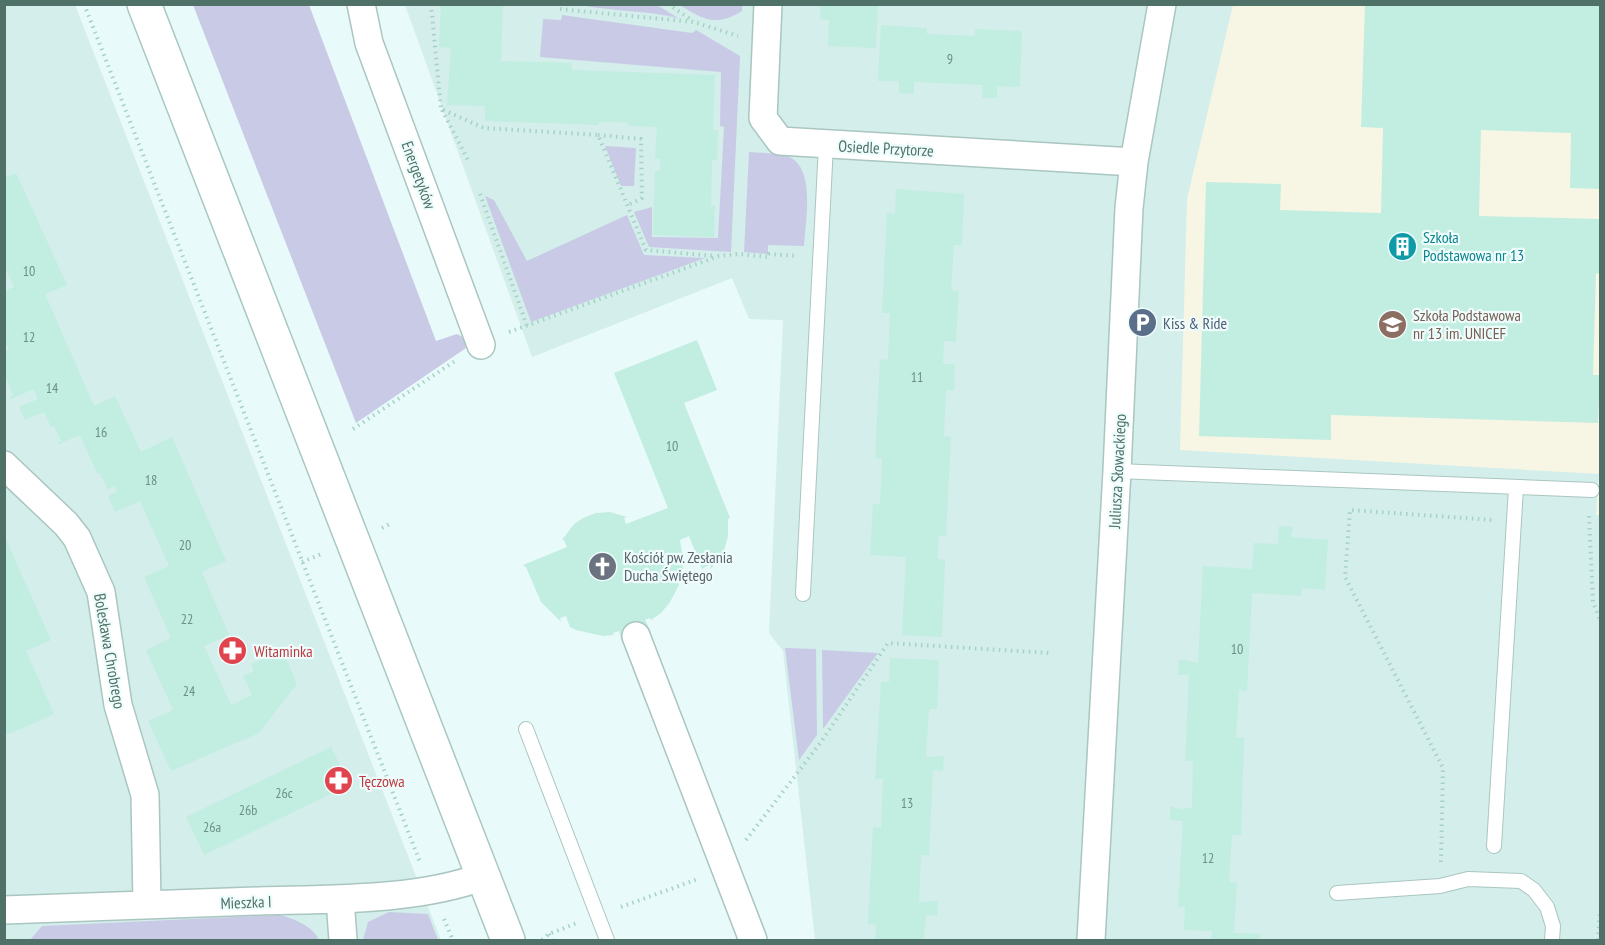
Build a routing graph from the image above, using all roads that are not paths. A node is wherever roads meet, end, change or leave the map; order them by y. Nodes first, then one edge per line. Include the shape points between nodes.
1 (144, 4) edge
2 (361, 4) edge
3 (768, 4) edge
4 (1162, 4) edge
5 (826, 145) junction
6 (1134, 162) junction
7 (481, 345) road end
8 (4, 465) edge
9 (1117, 471) junction
10 (1516, 488) junction
11 (1592, 490) dead end
12 (803, 594) dead end
13 (636, 636) dead end
14 (526, 729) dead end
15 (1494, 846) dead end
16 (484, 876) junction
17 (1337, 893) dead end
18 (340, 899) junction
19 (147, 904) junction
20 (4, 910) edge
21 (343, 940) edge
22 (508, 940) edge
23 (607, 940) edge
24 (753, 940) edge
25 (1091, 940) edge
26 (1552, 940) edge

1 - 16 street
2 - 7 street, Energetyków via 369,43
3 - 5 street, Osiedle Przytorze via 763,118 780,141
4 - 6 street, Juliusza Słowackiego
5 - 6 street, Osiedle Przytorze
5 - 12 lane
6 - 9 street, Juliusza Słowackiego
8 - 19 street, Bolesława Chrobrego via 77,538 101,592 118,705 146,795
9 - 10 lane
9 - 25 street, Juliusza Słowackiego
10 - 11 lane
10 - 15 lane
13 - 24 street
14 - 23 lane
16 - 18 street, Mieszka I via 431,890
16 - 22 street
17 - 26 lane via 1440,886 1468,879 1521,881 1547,907 1553,926
18 - 19 street, Mieszka I
18 - 21 street
19 - 20 street, Mieszka I

